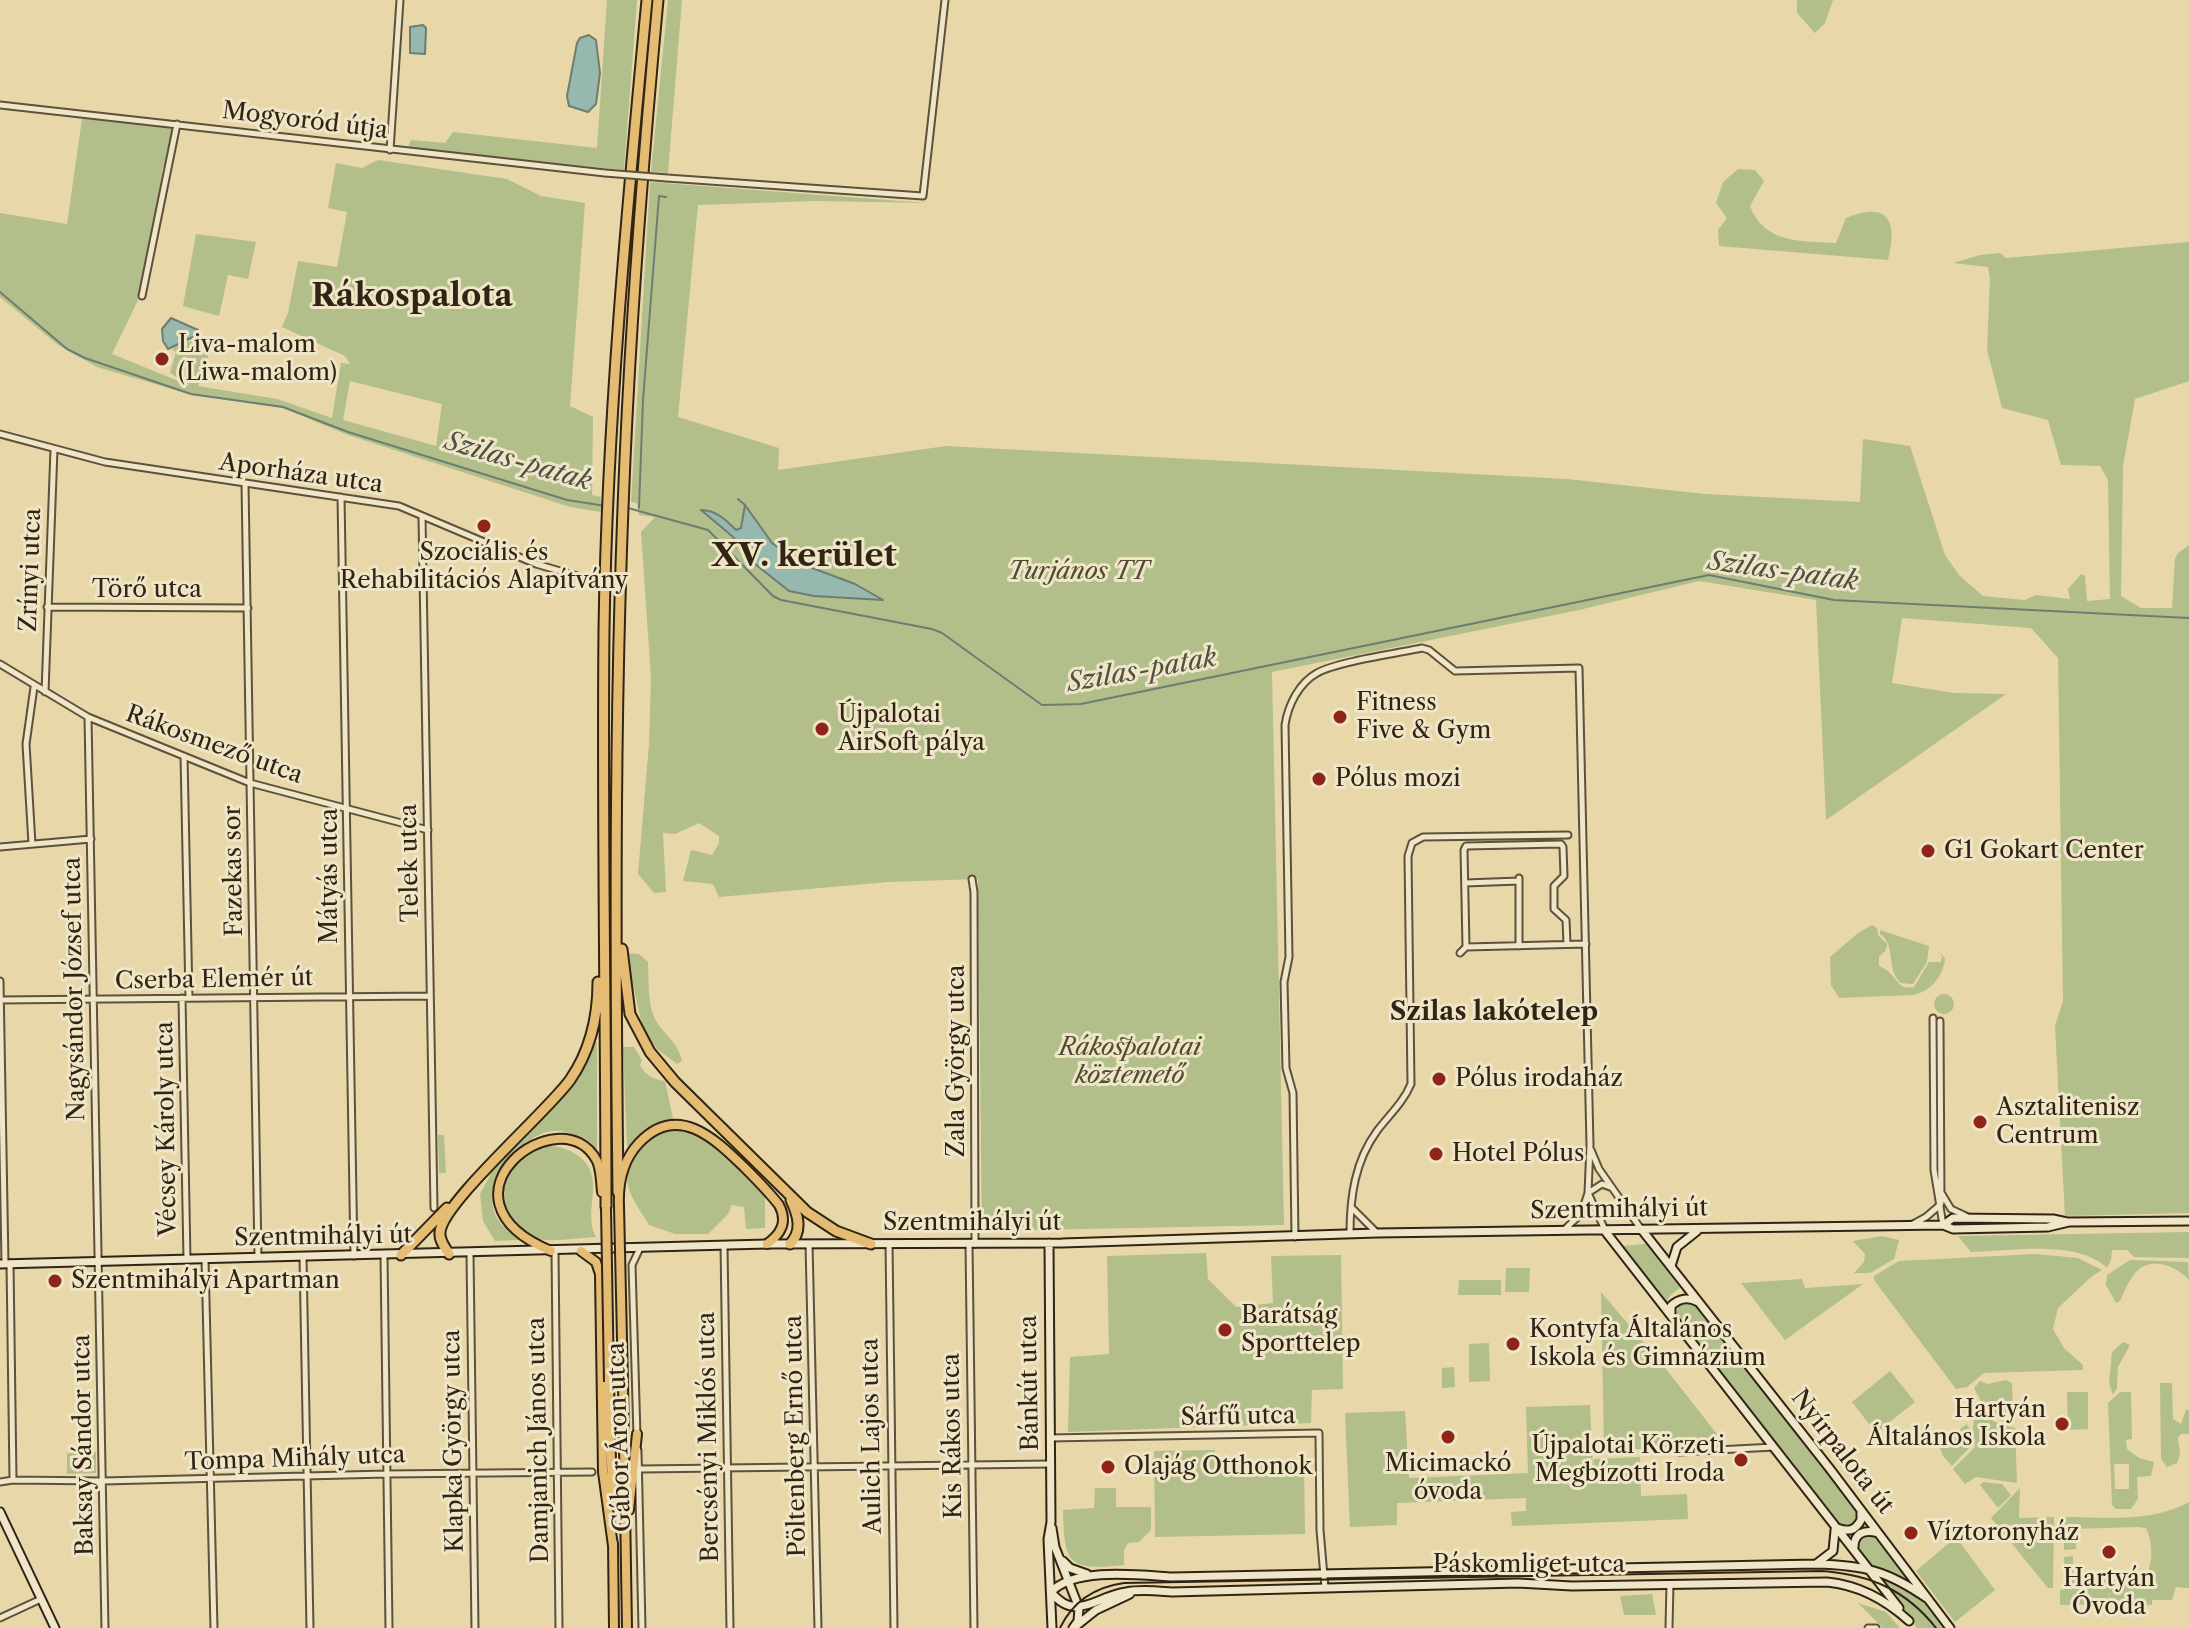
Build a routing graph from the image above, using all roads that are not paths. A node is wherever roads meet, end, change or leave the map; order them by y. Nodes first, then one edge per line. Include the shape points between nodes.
1 (400, 0) edge
2 (647, 0) edge
3 (658, 0) edge
4 (945, 0) edge
5 (0, 105) edge
6 (177, 124) junction
7 (390, 150) junction
8 (142, 296) dead end
9 (0, 434) edge
10 (54, 449) junction
11 (245, 484) junction
12 (341, 497) junction
13 (422, 517) junction
14 (588, 579) dead end
15 (47, 607) junction
16 (248, 608) junction
17 (0, 664) edge
18 (34, 687) junction
19 (45, 693) junction
20 (88, 717) junction
21 (184, 756) junction
22 (250, 783) junction
23 (348, 810) junction
24 (428, 830) junction
25 (1568, 835) dead end
26 (91, 839) junction
27 (32, 844) junction
28 (0, 847) edge
29 (972, 879) dead end
30 (1465, 883) junction
31 (615, 910) junction
32 (603, 943) junction
33 (1567, 944) junction
34 (1586, 944) junction
35 (1519, 946) junction
36 (1466, 947) junction
37 (1460, 953) dead end
38 (0, 981) edge
39 (348, 996) junction
40 (429, 996) junction
41 (185, 998) junction
42 (254, 998) junction
43 (94, 999) junction
44 (0, 1000) edge
45 (1933, 1018) dead end
46 (1940, 1021) dead end
47 (1590, 1145) junction
48 (1611, 1187) junction
49 (784, 1191) junction
50 (618, 1192) junction
51 (465, 1193) junction
52 (1588, 1193) junction
53 (1942, 1193) junction
54 (1941, 1204) junction
55 (606, 1207) junction
56 (434, 1208) dead end
57 (1352, 1209) junction
58 (1632, 1217) junction
59 (1972, 1218) junction
60 (2189, 1221) edge
61 (2069, 1222) junction
62 (1911, 1225) junction
63 (1943, 1225) junction
64 (1699, 1229) junction
65 (1642, 1230) junction
66 (1605, 1231) junction
67 (1623, 1231) junction
68 (1561, 1232) junction
69 (1377, 1233) junction
70 (1350, 1234) junction
71 (1295, 1237) junction
72 (889, 1243) junction
73 (1049, 1243) junction
74 (767, 1244) junction
75 (790, 1244) junction
76 (809, 1244) junction
77 (871, 1244) junction
78 (972, 1244) junction
79 (724, 1246) junction
80 (640, 1248) junction
81 (553, 1251) junction
82 (581, 1251) junction
83 (449, 1254) junction
84 (470, 1254) junction
85 (401, 1255) junction
86 (354, 1256) junction
87 (384, 1256) junction
88 (303, 1257) junction
89 (258, 1258) junction
90 (187, 1259) junction
91 (205, 1259) junction
92 (98, 1260) junction
93 (5, 1264) edge
94 (1671, 1266) junction
95 (1702, 1304) junction
96 (1671, 1313) junction
97 (637, 1434) junction
98 (1050, 1438) junction
99 (1775, 1447) junction
100 (1679, 1452) dead end
101 (1051, 1464) junction
102 (972, 1465) junction
103 (815, 1466) junction
104 (891, 1466) junction
105 (728, 1468) junction
106 (640, 1469) junction
107 (557, 1472) junction
108 (592, 1472) dead end
109 (472, 1473) junction
110 (386, 1474) junction
111 (309, 1477) junction
112 (211, 1479) junction
113 (13, 1480) junction
114 (103, 1481) junction
115 (0, 1482) edge
116 (1860, 1508) junction
117 (0, 1512) edge
118 (1051, 1522) junction
119 (1835, 1527) junction
120 (1880, 1534) junction
121 (613, 1546) junction
122 (625, 1547) junction
123 (1854, 1550) junction
124 (1059, 1556) junction
125 (1816, 1564) junction
126 (1669, 1568) junction
127 (1868, 1568) junction
128 (1325, 1574) junction
129 (1097, 1576) junction
130 (1068, 1579) junction
131 (1670, 1584) junction
132 (1325, 1588) junction
133 (1138, 1590) junction
134 (1051, 1592) junction
135 (41, 1599) junction
136 (1928, 1599) junction
137 (1079, 1608) junction
138 (0, 1618) edge
139 (1912, 1625) edge
140 (55, 1628) edge
141 (105, 1628) edge
142 (214, 1628) edge
143 (310, 1628) edge
144 (389, 1628) edge
145 (475, 1628) edge
146 (559, 1628) edge
147 (614, 1628) edge
148 (627, 1628) edge
149 (642, 1628) edge
150 (730, 1628) edge
151 (818, 1628) edge
152 (894, 1628) edge
153 (974, 1628) edge
154 (1052, 1628) edge
155 (1074, 1628) edge
156 (1669, 1628) edge
157 (1950, 1628) edge

1 - 7 street
2 - 32 highway via 609,515
3 - 31 highway via 637,247 624,496
4 - 7 street, Mogyoród útja, bridge via 923,196 605,173
5 - 6 street, Mogyoród útja
6 - 7 street, Mogyoród útja
6 - 8 street
9 - 10 street, Aporháza utca
10 - 11 street, Aporháza utca
10 - 15 street, Zrínyi utca
11 - 12 street, Aporháza utca
11 - 16 street, Fazekas sor
12 - 13 street, Aporháza utca via 399,506
12 - 23 street, Mátyás utca
13 - 14 street, Aporháza utca via 536,564
13 - 24 street, Telek utca
15 - 16 street, Törő utca
15 - 19 street, Zrínyi utca
16 - 22 street, Fazekas sor
17 - 18 street, Rákosmező utca
18 - 19 street, Rákosmező utca
18 - 27 street via 26,744
19 - 20 street, Rákosmező utca
20 - 21 street, Rákosmező utca
20 - 26 street, Nagysándor József utca
21 - 22 street, Rákosmező utca
21 - 41 street, Vécsey Károly utca
22 - 23 street, Rákosmező utca
22 - 42 street, Fazekas sor
23 - 24 street, Rákosmező utca
23 - 39 street, Mátyás utca
24 - 40 street, Telek utca
25 - 57 street via 1419,838 1412,843 1411,1084 1364,1154 1355,1175
26 - 27 street
26 - 43 street, Nagysándor József utca
27 - 28 street
29 - 78 street, Zala György utca
30 - 33 street via 1466,846 1561,844 1564,876 1554,886 1554,909 1566,920
30 - 35 street via 1519,880
30 - 36 street
31 - 49 highway via 627,1002 641,1039 675,1082
31 - 50 highway
32 - 51 highway via 594,1023 579,1066
32 - 55 highway
33 - 34 street
33 - 35 street
34 - 47 street, Nyírpalota út
34 - 71 street, Nyírpalota út via 1579,668 1455,671 1422,648 1315,673 1293,699 1285,725 1289,957 1284,982 1286,1068 1293,1093
35 - 36 street
36 - 37 street
38 - 44 street
39 - 40 street, Cserba Elemér út
39 - 42 street, Cserba Elemér út
39 - 86 street, Mátyás utca
40 - 56 street, Telek utca
41 - 42 street, Cserba Elemér út
41 - 43 street, Cserba Elemér út
41 - 90 street, Vécsey Károly utca
42 - 89 street, Fazekas sor
43 - 44 street, Cserba Elemér út
43 - 92 street, Nagysándor József utca
44 - 93 street
45 - 54 street via 1934,1170
46 - 53 street
47 - 48 street, Nyírpalota út
47 - 52 street, Nyírpalota út
48 - 52 street via 1602,1184
48 - 58 street, Nyírpalota út
49 - 75 highway via 798,1221 797,1237
49 - 77 highway via 819,1222
50 - 74 main road via 625,1163 645,1137 668,1126 690,1126 712,1138 779,1205 783,1227
50 - 122 main road, bridge
51 - 83 highway via 440,1232
51 - 85 highway
52 - 66 street, Nyírpalota út
52 - 68 street via 1581,1214
53 - 54 street
53 - 59 street via 1951,1209
54 - 62 street
54 - 63 street
55 - 81 main road via 597,1161 582,1146 548,1140 521,1152 504,1172 500,1211 521,1236
55 - 121 main road, bridge
57 - 69 street
57 - 70 street
58 - 65 street, Nyírpalota út
58 - 67 street
59 - 61 main road, Szentmihályi út
59 - 63 main road, Szentmihályi út via 1953,1218
60 - 61 main road, Szentmihályi út
61 - 63 main road, Szentmihályi út via 2048,1227
62 - 63 main road, Szentmihályi út
62 - 64 main road, Szentmihályi út
64 - 65 main road, Szentmihályi út
64 - 94 main road via 1677,1247
65 - 67 main road, Szentmihályi út
65 - 94 main road, Nyírpalota út
66 - 67 main road, Szentmihályi út
66 - 68 main road, Szentmihályi út
66 - 96 main road, Nyírpalota út
68 - 69 main road, Szentmihályi út
69 - 70 main road, Szentmihályi út
70 - 71 main road, Szentmihályi út
71 - 73 main road, Szentmihályi út
72 - 77 main road, Szentmihályi út
72 - 78 main road, Szentmihályi út
72 - 104 street, Aulich Lajos utca
73 - 78 main road, Szentmihályi út
73 - 98 main road, Bánkút utca
74 - 75 main road, Szentmihályi út
74 - 79 main road, Szentmihályi út
75 - 76 main road, Szentmihályi út
76 - 77 main road, Szentmihályi út
76 - 103 street, Pöltenberg Ernő utca
78 - 102 street, Kis Rákos utca
79 - 80 main road, Szentmihályi út
79 - 105 street, Bercsényi Miklós utca
80 - 82 main road, Szentmihályi út
80 - 97 street, Gábor Áron utca via 632,1265
81 - 82 main road, Szentmihályi út
81 - 84 main road, Szentmihályi út
81 - 107 street, Damjanich János utca
82 - 121 main road via 596,1262 600,1274 603,1459
83 - 84 main road, Szentmihályi út
83 - 85 main road, Szentmihályi út
84 - 109 street, Klapka György utca
85 - 87 main road, Szentmihályi út
86 - 87 main road, Szentmihályi út
86 - 88 main road, Szentmihályi út
87 - 110 street
88 - 89 main road, Szentmihályi út
88 - 111 street
89 - 91 main road, Szentmihályi út
90 - 91 main road, Szentmihályi út
90 - 92 main road, Szentmihályi út
91 - 112 street
92 - 93 main road, Szentmihályi út
92 - 114 street, Baksay Sándor utca
93 - 113 street
94 - 95 main road, Nyírpalota út
95 - 96 main road via 1686,1298 1674,1303
95 - 116 main road, Nyírpalota út
96 - 99 main road, Nyírpalota út
97 - 106 street, Gábor Áron utca
97 - 122 main road
98 - 101 main road, Bánkút utca
98 - 128 street, Sárfű utca via 1319,1433
99 - 100 street
99 - 119 main road, Nyírpalota út
101 - 102 street
101 - 118 main road, Bánkút utca
102 - 104 street
102 - 153 street, Kis Rákos utca
103 - 104 street
103 - 105 street
103 - 151 street, Pöltenberg Ernő utca
104 - 152 street, Aulich Lajos utca
105 - 106 street
105 - 150 street, Bercsényi Miklós utca
106 - 149 street, Gábor Áron utca
107 - 108 street, Tompa Mihály utca
107 - 109 street, Tompa Mihály utca
107 - 146 street, Damjanich János utca
109 - 110 street, Tompa Mihály utca
109 - 145 street, Klapka György utca
110 - 111 street, Tompa Mihály utca
110 - 144 street
111 - 112 street, Tompa Mihály utca
111 - 143 street
112 - 114 street, Tompa Mihály utca
112 - 142 street
113 - 114 street, Tompa Mihály utca
113 - 115 street, Tompa Mihály utca
114 - 141 street, Baksay Sándor utca
116 - 119 main road via 1855,1528
116 - 120 main road, Nyírpalota út
117 - 135 main road
118 - 124 main road, Bánkút utca
118 - 134 main road, Bánkút utca
119 - 123 main road, Nyírpalota út
119 - 125 main road via 1833,1551
120 - 123 main road via 1861,1532
120 - 136 main road, Nyírpalota út
121 - 147 main road
122 - 148 main road
123 - 127 main road, Nyírpalota út
124 - 129 main road via 1070,1568
124 - 130 main road, Bánkút utca
125 - 126 main road, Páskomliget utca
125 - 127 main road, Páskomliget utca
126 - 128 main road, Páskomliget utca
126 - 131 main road
127 - 136 main road, Páskomliget utca via 1901,1580
127 - 139 main road, Nyírpalota út
128 - 129 main road, Páskomliget utca
128 - 132 street, Sárfű utca
129 - 130 main road, Páskomliget utca
130 - 134 main road
130 - 137 main road, Bánkút utca
131 - 132 main road, Páskomliget utca
131 - 139 main road, Páskomliget utca via 1837,1583 1885,1602
131 - 156 street
132 - 133 main road, Páskomliget utca
133 - 137 main road, Páskomliget utca
133 - 155 main road, Páskomliget utca via 1096,1610
134 - 137 main road via 1062,1604
134 - 154 main road, Bánkút utca
135 - 138 street
135 - 140 main road
136 - 157 main road, Nyírpalota út
137 - 155 main road

